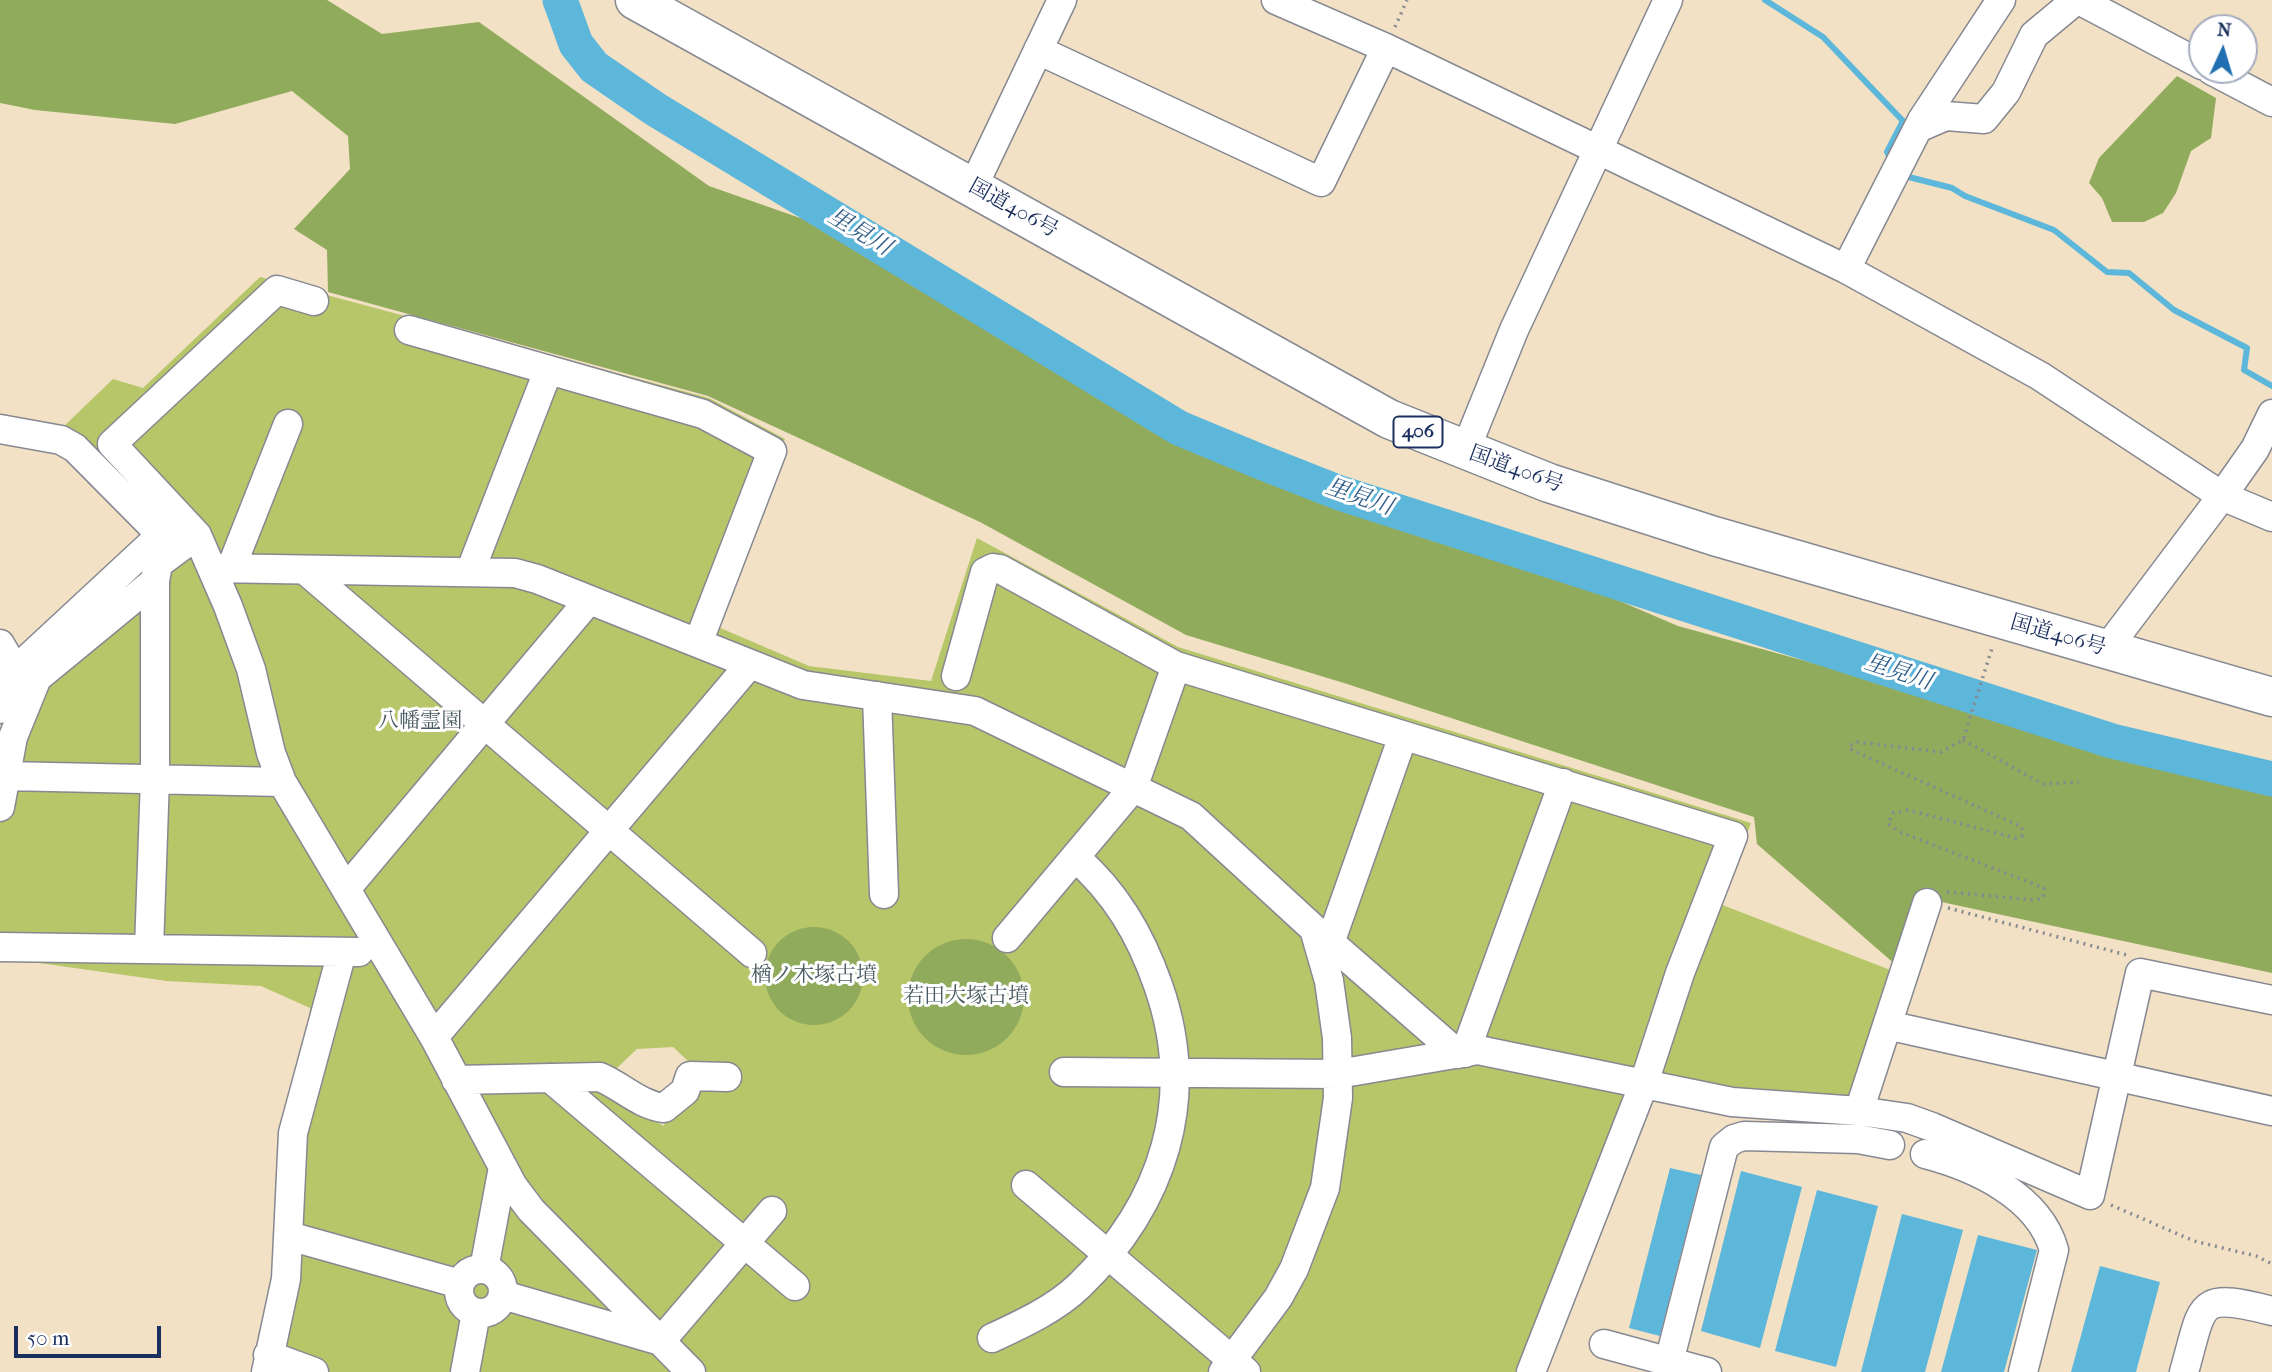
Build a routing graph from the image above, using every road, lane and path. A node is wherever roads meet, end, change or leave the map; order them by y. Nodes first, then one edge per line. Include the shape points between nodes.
1 (635, 0) edge
2 (1062, 0) edge
3 (1276, 0) edge
4 (1408, 0) edge
5 (1668, 0) edge
6 (2001, 0) edge
7 (2078, 0) edge
8 (1385, 48) junction
9 (1038, 50) junction
10 (2188, 58) edge
11 (2237, 84) edge
12 (2272, 103) edge
13 (1918, 128) junction
14 (1599, 150) junction
15 (973, 187) junction
16 (1846, 269) junction
17 (314, 301) dead end
18 (409, 330) dead end
19 (548, 371) junction
20 (2272, 414) edge
21 (288, 424) dead end
22 (0, 429) edge
23 (1465, 451) junction
24 (2222, 496) junction
25 (2272, 517) edge
26 (178, 540) junction
27 (221, 568) junction
28 (305, 569) junction
29 (470, 572) junction
30 (155, 581) junction
31 (589, 600) junction
32 (698, 643) junction
33 (0, 644) edge
34 (2106, 650) junction
35 (750, 664) junction
36 (1176, 666) junction
37 (1985, 668) dead end
38 (7, 669) edge
39 (956, 676) dead end
40 (877, 696) junction
41 (2272, 697) edge
42 (0, 709) edge
43 (485, 726) junction
44 (1403, 736) junction
45 (1963, 740) junction
46 (5, 776) junction
47 (155, 778) junction
48 (282, 782) junction
49 (2079, 782) dead end
50 (1563, 783) junction
51 (1133, 788) junction
52 (0, 807) edge
53 (609, 831) junction
54 (1075, 857) junction
55 (346, 889) junction
56 (884, 894) dead end
57 (1927, 903) junction
58 (1322, 936) junction
59 (1007, 938) dead end
60 (0, 947) edge
61 (149, 949) junction
62 (342, 952) junction
63 (383, 953) junction
64 (752, 953) dead end
65 (2140, 973) junction
66 (2272, 1000) edge
67 (1887, 1025) junction
68 (433, 1037) junction
69 (1462, 1053) junction
70 (1064, 1072) dead end
71 (1177, 1073) junction
72 (1338, 1074) junction
73 (727, 1077) dead end
74 (2115, 1077) junction
75 (550, 1078) junction
76 (456, 1080) junction
77 (1643, 1086) junction
78 (1859, 1111) junction
79 (2272, 1111) edge
80 (1890, 1146) dead end
81 (1924, 1154) dead end
82 (503, 1167) junction
83 (1026, 1185) dead end
84 (2090, 1195) junction
85 (772, 1211) dead end
86 (289, 1236) junction
87 (744, 1245) junction
88 (1108, 1254) junction
89 (2272, 1264) edge
90 (484, 1269) junction
91 (460, 1284) junction
92 (795, 1286) dead end
93 (503, 1295) junction
94 (2272, 1311) edge
95 (476, 1313) junction
96 (992, 1338) dead end
97 (661, 1341) junction
98 (1604, 1344) dead end
99 (1669, 1362) junction
100 (267, 1364) edge
101 (1233, 1368) edge
102 (314, 1372) edge
103 (464, 1372) edge
104 (691, 1372) edge
105 (1531, 1372) edge
106 (1707, 1372) edge
107 (2023, 1372) edge
108 (2184, 1372) edge

1 - 15 highway, 国道406号 / 406
2 - 9 street
3 - 8 street
4 - 8 path
5 - 14 street
6 - 13 street
7 - 10 street
7 - 13 street via 2034,35 2006,92 1984,119 1946,116
8 - 9 street via 1321,182
8 - 14 street
9 - 15 street
11 - 12 street
13 - 16 street
14 - 16 street
14 - 23 street via 1514,330
15 - 23 highway, 国道406号 / 406 via 1377,412
16 - 24 street via 2040,376
17 - 26 street via 277,290 112,444
18 - 19 street
19 - 29 street
19 - 32 street via 703,414 772,451
20 - 24 street via 2255,449
21 - 27 street
22 - 26 street via 61,440 75,448
23 - 34 highway, 国道406号 / 406 via 1714,536
24 - 25 street
24 - 34 street
26 - 27 street
26 - 30 street via 158,564
26 - 38 street via 22,664
27 - 28 street
27 - 48 street
28 - 29 street
28 - 43 street
29 - 31 street via 515,573
30 - 46 street via 37,678 13,737
30 - 47 street
31 - 32 street
31 - 43 street
32 - 35 street
33 - 38 street
34 - 41 highway, 国道406号 / 406
35 - 40 street via 803,685
35 - 53 street
36 - 39 street via 993,568 985,572
36 - 44 street
36 - 51 street
37 - 45 path
38 - 42 street
40 - 51 street via 975,711
40 - 56 street
43 - 53 street
43 - 55 street
44 - 50 street
44 - 58 street
45 - 49 path via 2043,784
45 - 57 path via 1941,752 1857,742 1849,746 2022,827 2022,836 2016,838 1908,810 1893,813 1888,824 2037,883 2044,888 2043,898 1932,891
46 - 47 street
46 - 52 street
47 - 48 street
47 - 61 street
48 - 55 street
50 - 69 street
50 - 77 street via 1733,836
51 - 54 street
51 - 58 street via 1191,816
53 - 64 street
53 - 68 street
54 - 59 street
54 - 71 street via 1108,888 1143,946 1170,1025
55 - 63 street
57 - 65 path via 2145,960
57 - 67 street
58 - 69 street
58 - 72 street via 1335,1010
60 - 61 street
61 - 62 street
62 - 63 street
62 - 86 street via 293,1133
63 - 68 street
65 - 66 street
65 - 74 street
67 - 74 street
67 - 78 street
68 - 76 street
69 - 72 street
69 - 77 street via 1478,1050
70 - 71 street
71 - 72 street
71 - 88 street via 1170,1132 1152,1186
72 - 101 street via 1336,1127 1316,1214 1278,1298
73 - 75 street via 691,1076 685,1091 664,1108 649,1106 600,1077
74 - 79 street
74 - 84 street
75 - 76 street
75 - 87 street
76 - 82 street
77 - 78 street via 1732,1102
77 - 105 street
78 - 84 street via 1932,1126
80 - 99 street via 1858,1139 1745,1136 1724,1147
81 - 107 street via 1966,1169 2027,1203 2051,1236 2054,1250
82 - 90 street
82 - 97 street via 531,1210
83 - 88 street
84 - 89 path via 2194,1241
85 - 87 street
86 - 91 street
86 - 100 street via 286,1279
87 - 92 street
87 - 97 street
88 - 96 street via 1052,1307
88 - 101 street
90 - 91 street via 470,1272
90 - 93 street via 500,1280
91 - 95 street via 462,1303
93 - 95 street via 491,1311
93 - 97 street
94 - 108 street via 2231,1300 2204,1308
95 - 103 street
97 - 104 street
98 - 99 street
99 - 106 street
100 - 102 street

